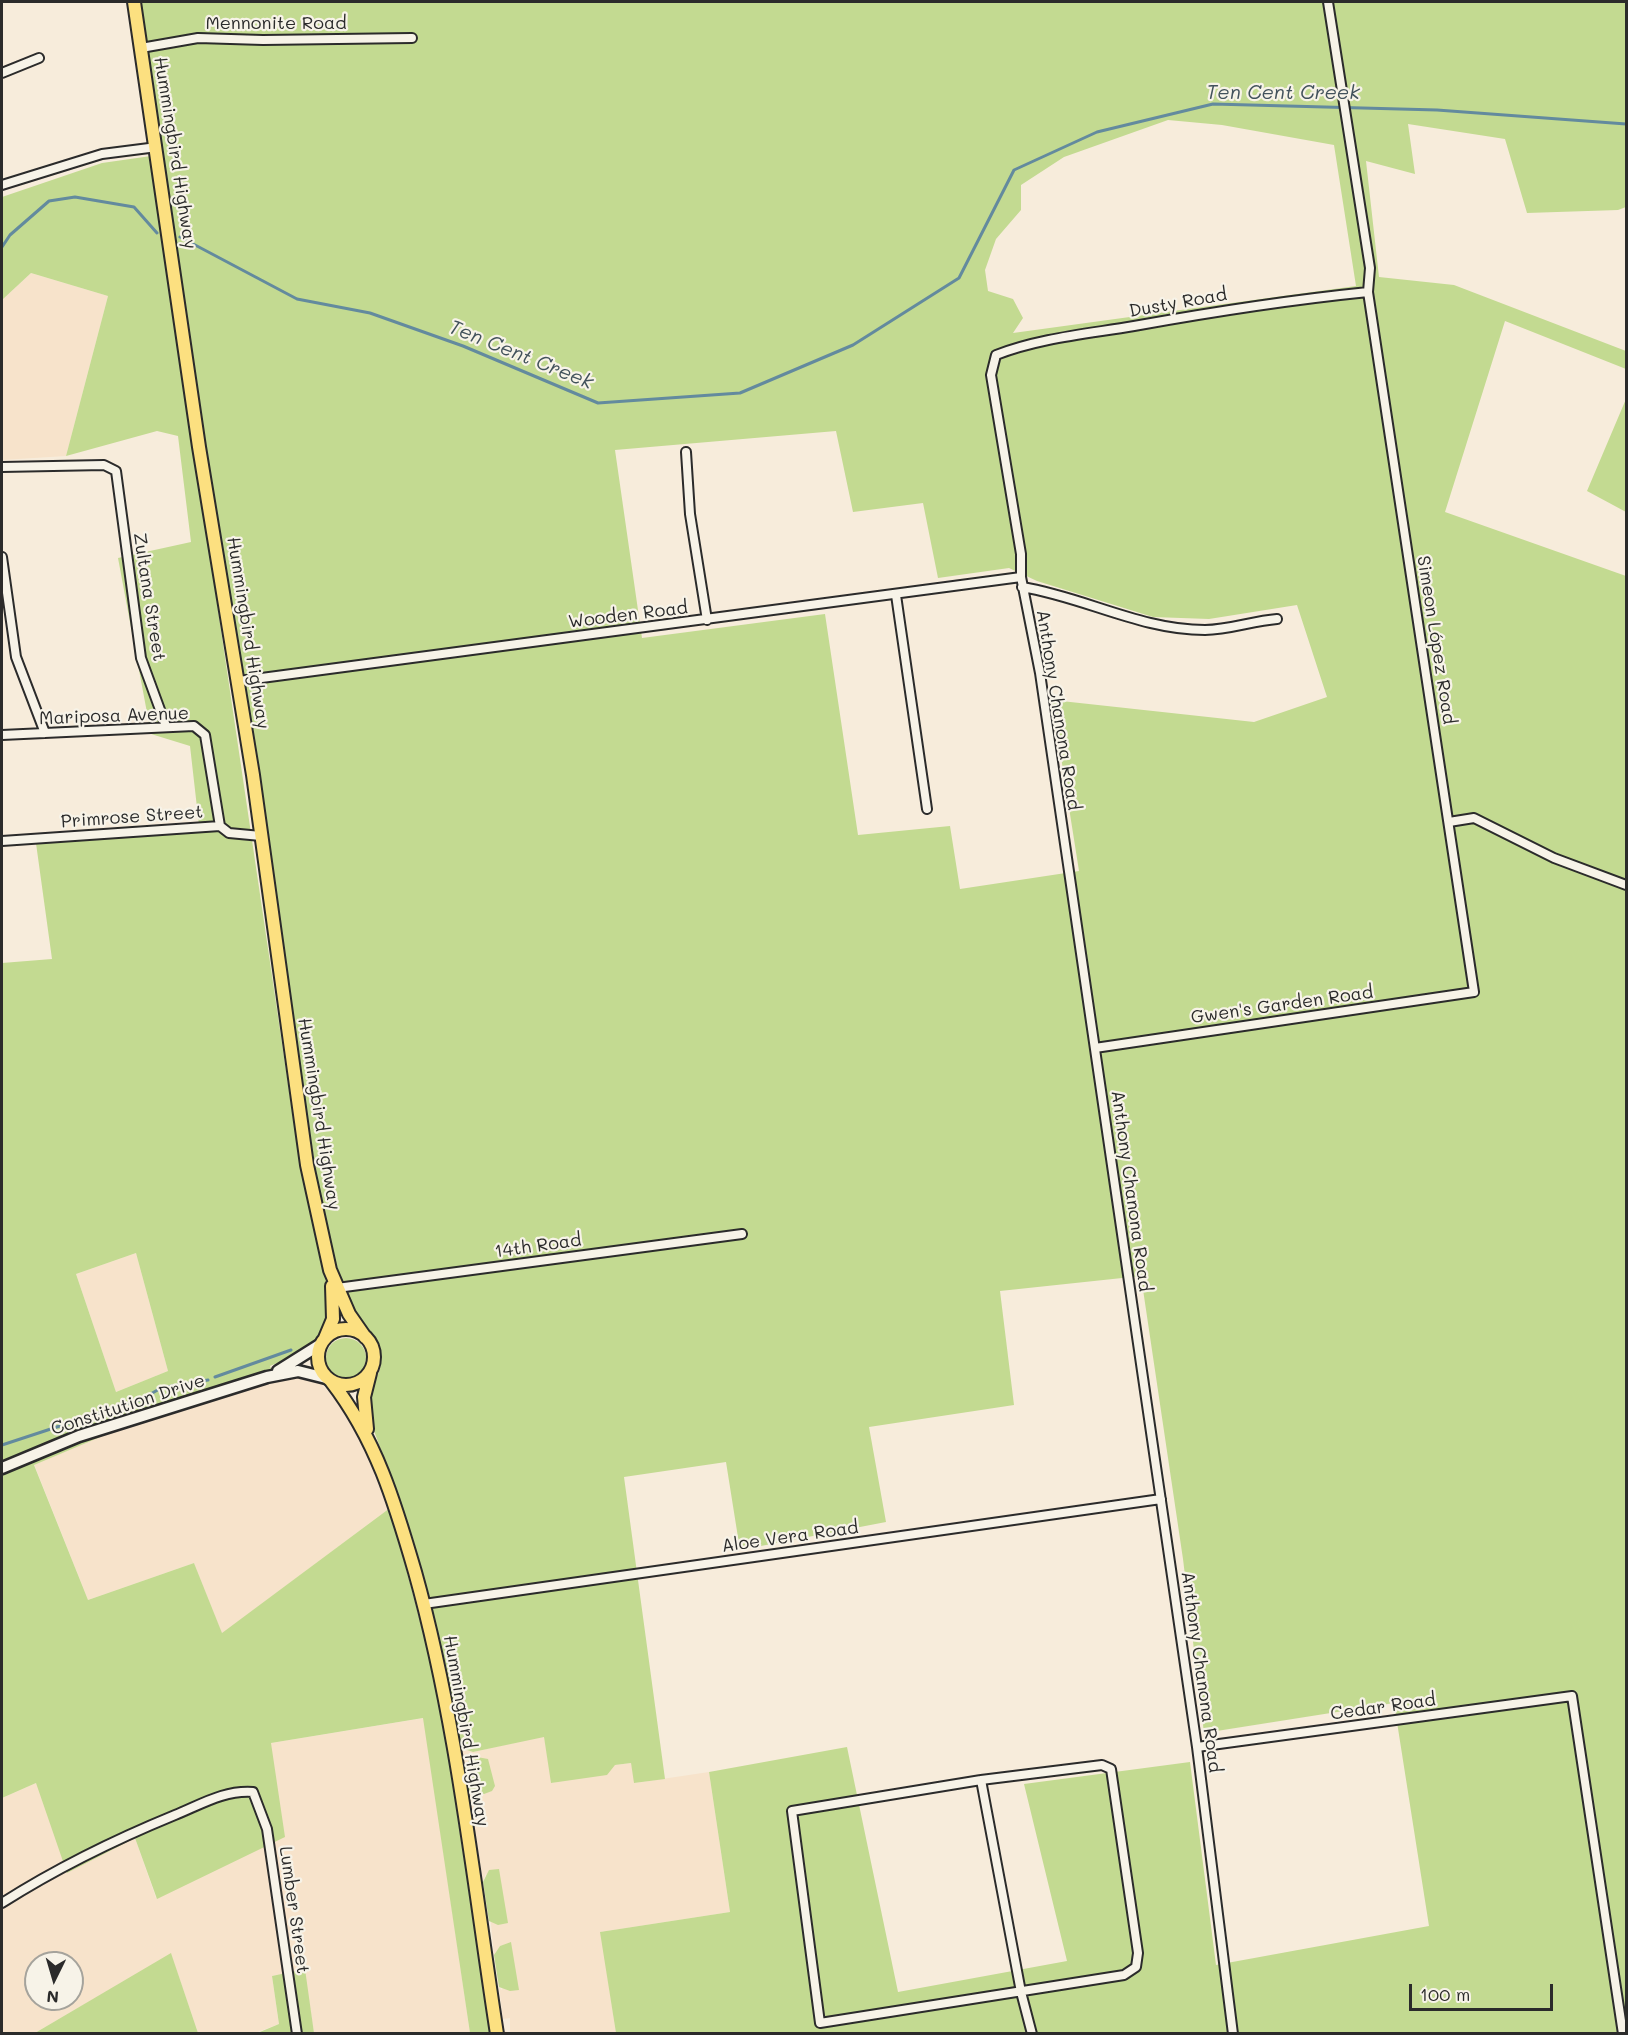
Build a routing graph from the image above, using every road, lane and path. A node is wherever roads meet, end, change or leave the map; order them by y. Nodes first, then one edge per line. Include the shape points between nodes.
1 (135, 2) edge
2 (1328, 2) edge
3 (412, 38) dead end
4 (141, 48) junction
5 (39, 58) dead end
6 (2, 73) edge
7 (157, 147) junction
8 (2, 184) edge
9 (1368, 292) junction
10 (996, 356) joint
11 (686, 453) dead end
12 (2, 467) edge
13 (2, 557) edge
14 (1021, 578) junction
15 (1022, 587) junction
16 (896, 596) junction
17 (1277, 619) dead end
18 (707, 620) junction
19 (239, 681) junction
20 (166, 726) junction
21 (45, 733) junction
22 (2, 735) edge
23 (927, 809) dead end
24 (1449, 822) junction
25 (220, 826) junction
26 (261, 836) junction
27 (2, 841) edge
28 (1626, 885) edge
29 (1474, 992) joint
30 (1095, 1048) junction
31 (742, 1234) dead end
32 (330, 1270) junction
33 (337, 1288) junction
34 (365, 1337) junction
35 (323, 1341) junction
36 (370, 1371) junction
37 (267, 1377) junction
38 (329, 1380) junction
39 (371, 1442) junction
40 (2, 1468) edge
41 (1161, 1499) junction
42 (424, 1604) junction
43 (1197, 1747) junction
44 (981, 1780) junction
45 (2, 1903) edge
46 (1021, 1992) junction
47 (297, 2034) edge
48 (497, 2034) edge
49 (1032, 2034) edge
50 (1233, 2034) edge
51 (1623, 2034) edge

1 - 4 main road, Hummingbird Highway
2 - 9 street, Simeon López Road via 1370,268
3 - 4 street, Mennonite Road via 198,38
4 - 7 main road, Hummingbird Highway
5 - 6 street
7 - 8 street via 102,154
7 - 19 main road, Hummingbird Highway via 199,447
9 - 10 street, Dusty Road via 1287,300 1065,336
9 - 24 street, Simeon López Road
10 - 14 street, Anthony Chanona Road via 991,375 1021,554
11 - 18 street via 690,514
12 - 20 street, Zultana Street via 104,465 116,471 141,658
13 - 21 street via 16,657
14 - 15 street, Anthony Chanona Road
14 - 16 street, Wooden Road
15 - 17 street via 1182,629 1223,629
15 - 30 street, Anthony Chanona Road via 1040,673
16 - 18 street, Wooden Road
16 - 23 street
18 - 19 street, Wooden Road
19 - 26 main road, Hummingbird Highway
20 - 21 street, Mariposa Avenue
20 - 25 street, Mariposa Avenue via 194,726 205,735
21 - 22 street, Mariposa Avenue
24 - 28 street via 1474,818 1554,858
24 - 29 street, Simeon López Road
25 - 26 street, Primrose Street via 229,833
25 - 27 street, Primrose Street
26 - 32 main road, Hummingbird Highway via 307,1166
29 - 30 street, Gwen's Garden Road
30 - 41 street, Anthony Chanona Road
31 - 33 street, 14th Road
32 - 33 main road, Hummingbird Highway
32 - 35 main road, Hummingbird Highway via 334,1308
33 - 34 main road, Hummingbird Highway
34 - 35 main road via 340,1330
34 - 36 main road via 373,1353
35 - 37 main road, Constitution Drive
35 - 38 main road via 318,1362
36 - 38 main road via 349,1385
36 - 39 main road, Hummingbird Highway via 364,1408
37 - 38 main road, Constitution Drive via 298,1371
37 - 40 main road, Constitution Drive via 79,1436
38 - 39 main road, Hummingbird Highway
39 - 42 main road, Hummingbird Highway via 392,1493
41 - 42 street, Aloe Vera Road
41 - 43 street, Anthony Chanona Road
42 - 48 main road, Hummingbird Highway via 445,1694
43 - 50 street, Anthony Chanona Road
43 - 51 street, Cedar Road via 1572,1696
44 - 46 street
44 - 46 street via 1102,1765 1111,1769 1138,1953 1136,1967 1124,1975
44 - 46 street via 792,1811 820,2024
45 - 47 street, Lumber Street via 60,1867 125,1836 234,1791 253,1792 267,1829
46 - 49 street

